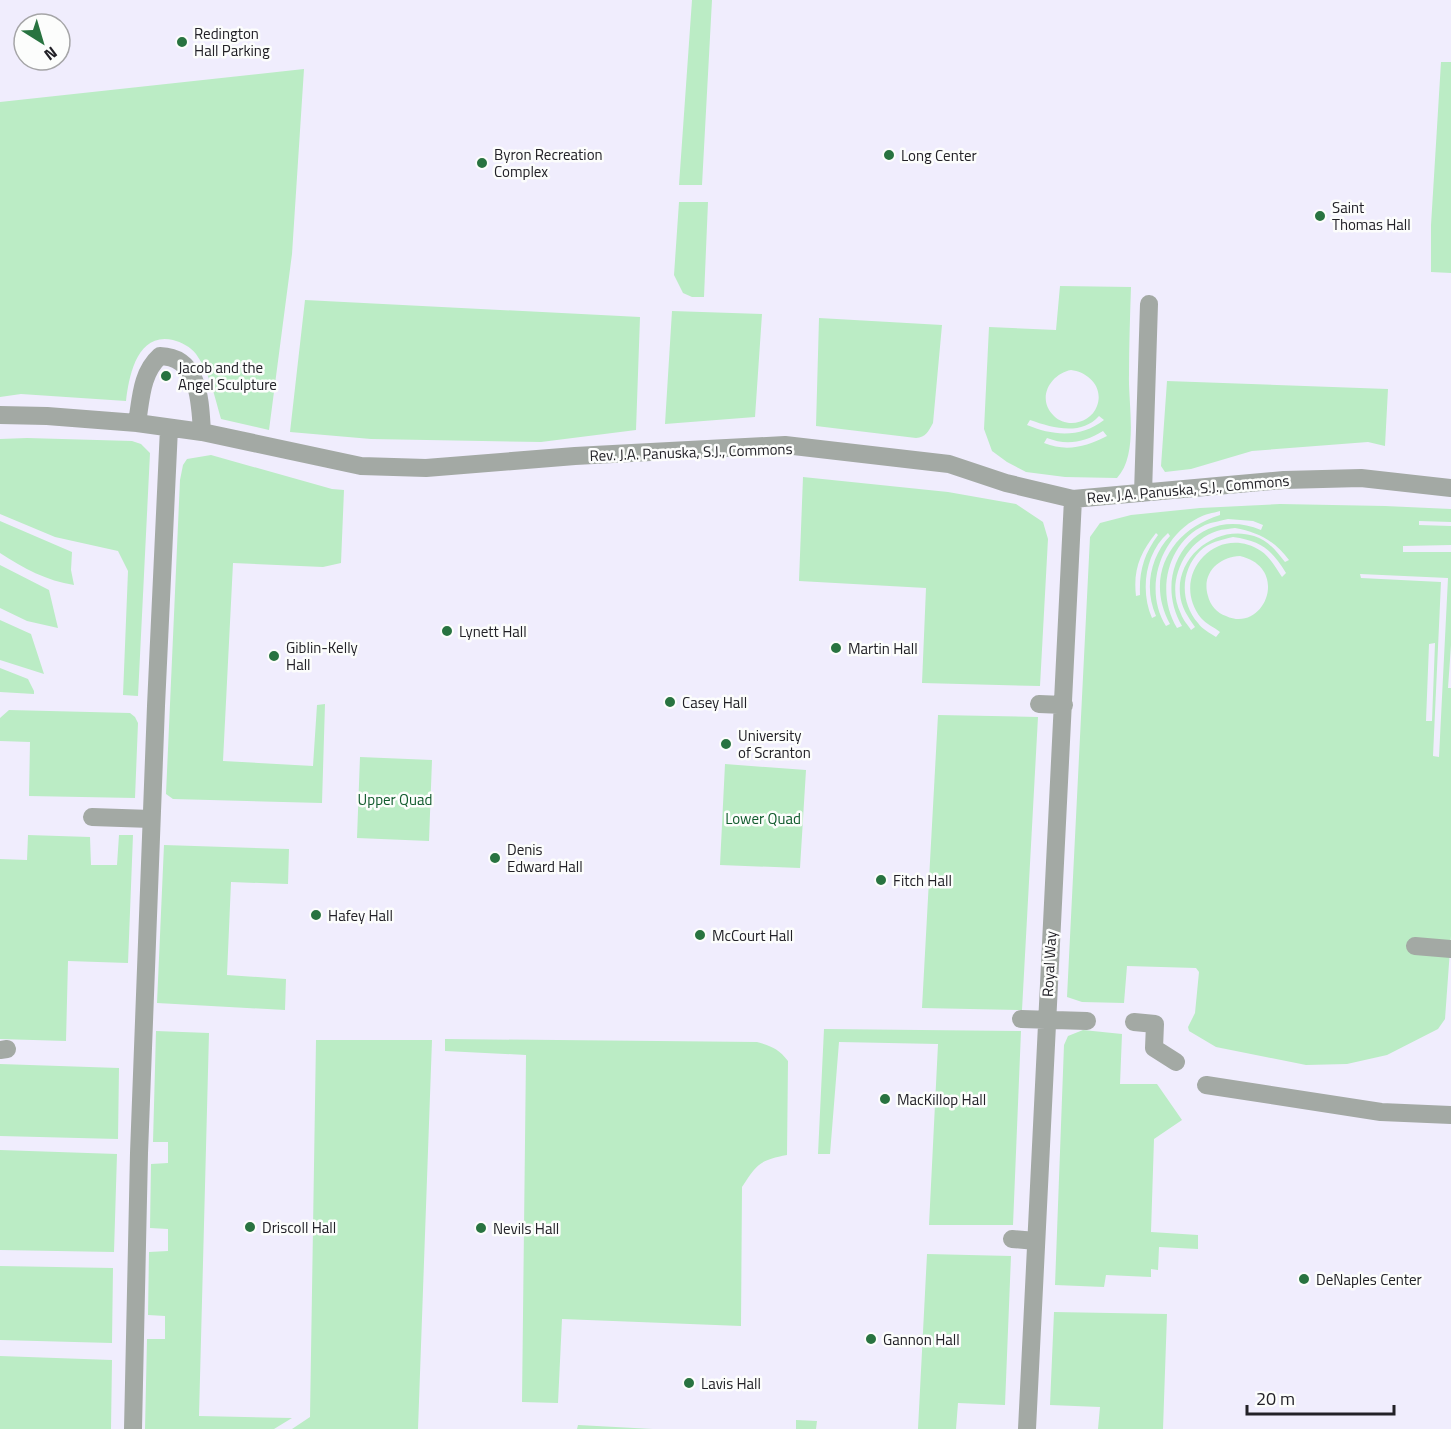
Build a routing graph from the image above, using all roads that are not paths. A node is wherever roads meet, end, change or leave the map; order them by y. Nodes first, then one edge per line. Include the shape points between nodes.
1 (1149, 304) dead end
2 (0, 415) edge
3 (137, 423) junction
4 (169, 428) junction
5 (202, 432) junction
6 (1451, 488) edge
7 (1143, 493) junction
8 (1073, 499) junction
9 (1039, 704) dead end
10 (1064, 705) junction
11 (92, 818) dead end
12 (151, 819) junction
13 (1415, 946) dead end
14 (1451, 949) edge
15 (1021, 1019) dead end
16 (1046, 1020) junction
17 (1087, 1021) dead end
18 (1134, 1022) dead end
19 (1176, 1062) dead end
20 (1206, 1085) dead end
21 (1451, 1115) edge
22 (1012, 1239) dead end
23 (1036, 1241) junction
24 (133, 1429) edge
25 (1027, 1429) edge

1 - 7 street
2 - 3 street, Rev. J.A. Panuska, S.J., Commons
3 - 4 street, Rev. J.A. Panuska, S.J., Commons
3 - 5 street via 146,373 159,356 170,356 190,372 199,393
4 - 5 street, Rev. J.A. Panuska, S.J., Commons
4 - 12 street
5 - 8 street, Rev. J.A. Panuska, S.J., Commons via 350,464 426,468 785,446 949,464
6 - 7 street, Rev. J.A. Panuska, S.J., Commons via 1361,478 1284,480
7 - 8 street, Rev. J.A. Panuska, S.J., Commons
8 - 10 street, Royal Way
9 - 10 street
10 - 16 street, Royal Way
11 - 12 street
12 - 24 street via 135,1259
13 - 14 street
15 - 16 street
16 - 17 street
16 - 23 street, Royal Way
18 - 19 street via 1155,1024 1154,1048
20 - 21 street via 1381,1112
22 - 23 street
23 - 25 street, Royal Way

